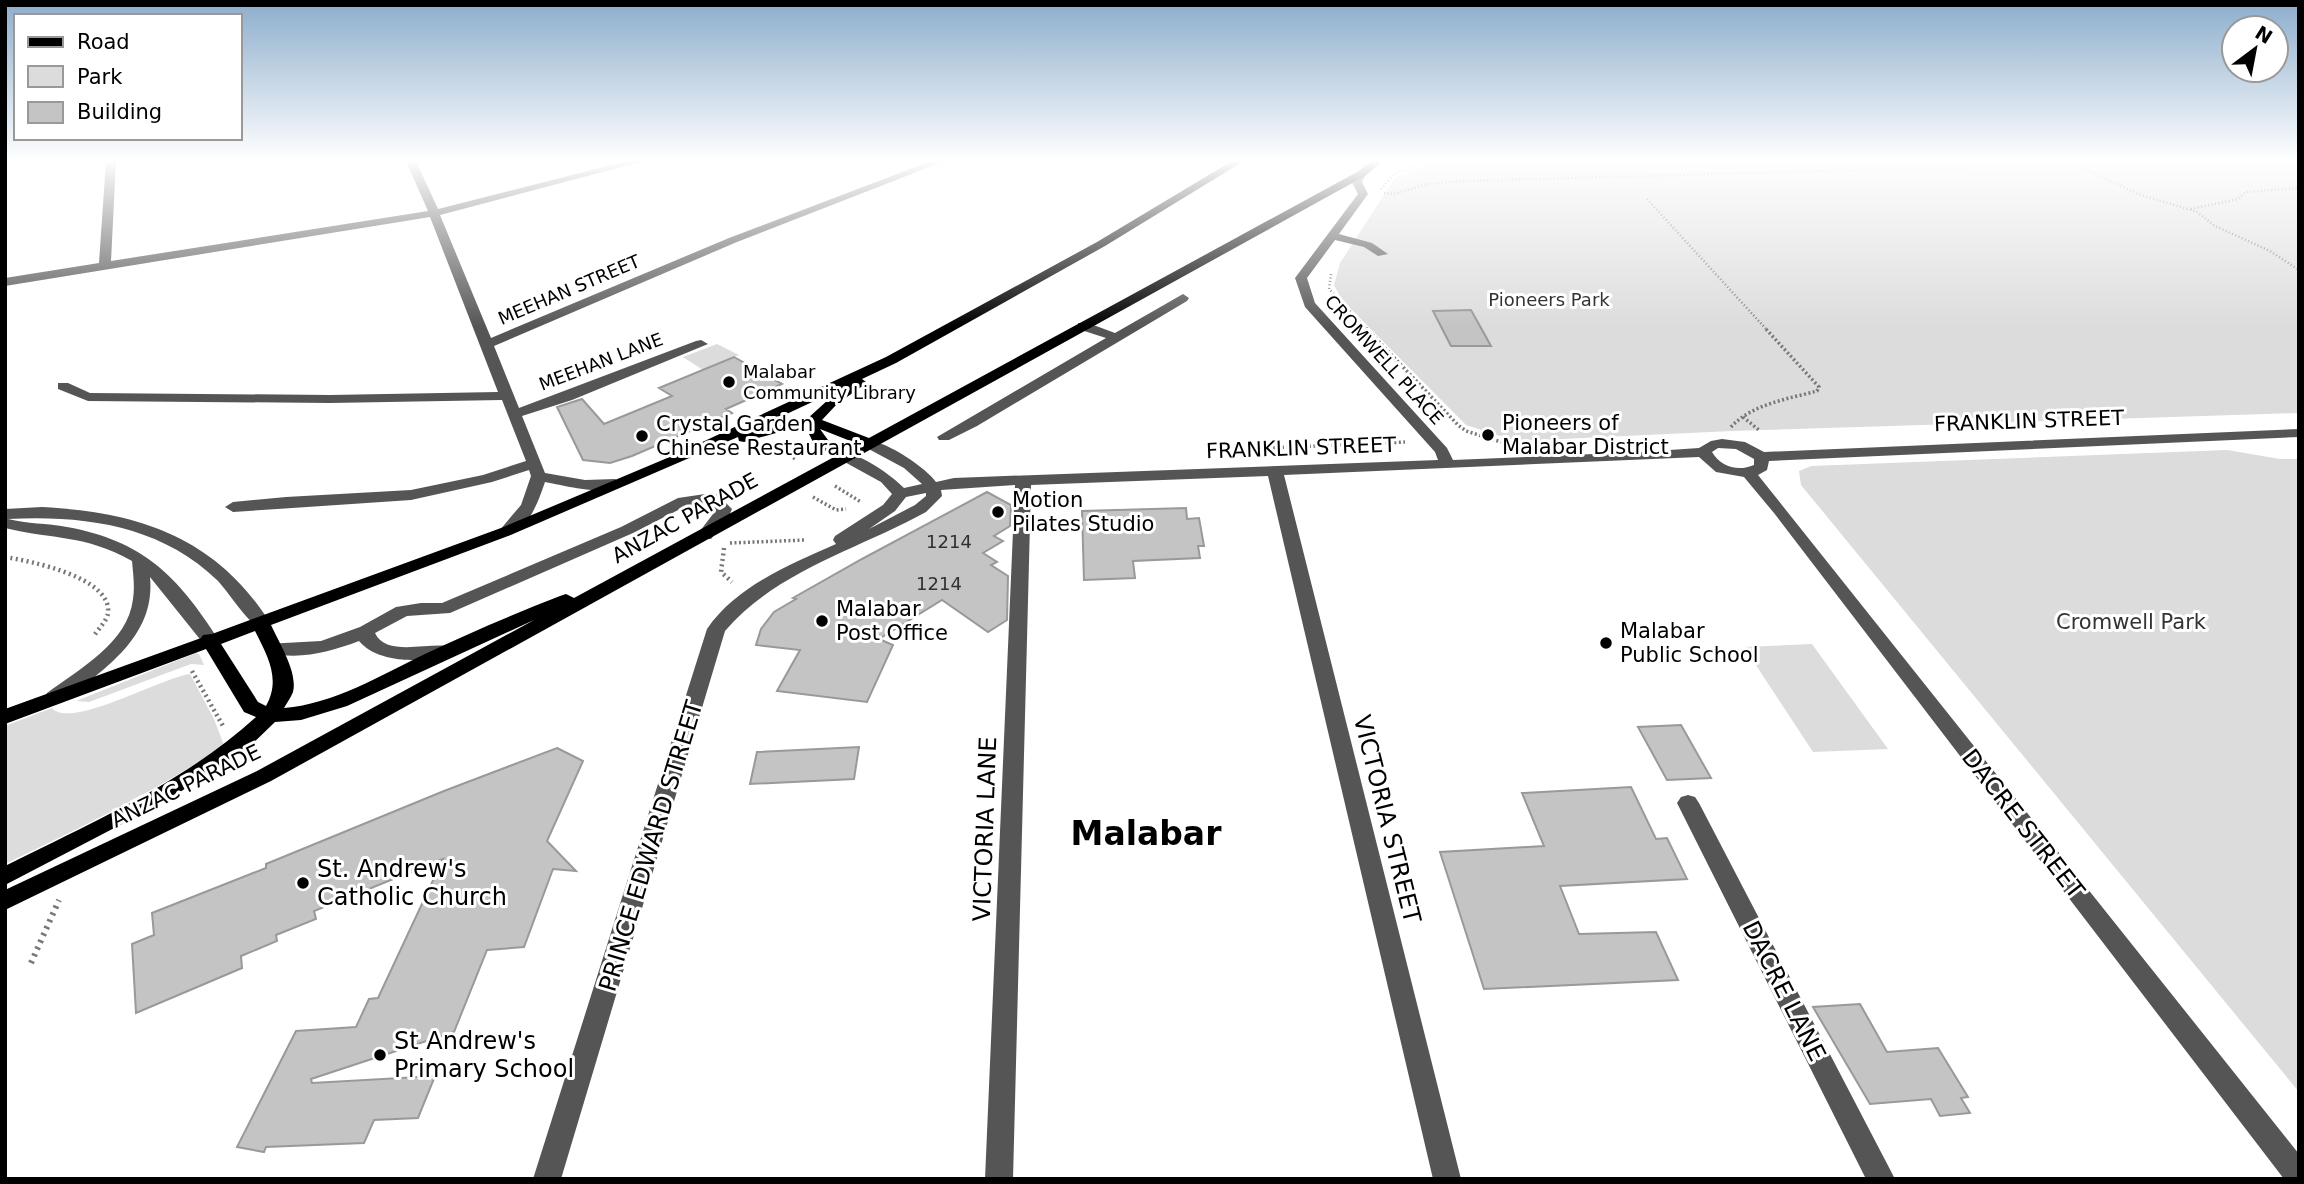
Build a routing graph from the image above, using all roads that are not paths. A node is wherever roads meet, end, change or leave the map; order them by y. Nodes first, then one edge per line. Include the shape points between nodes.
1 (108, 216) edge
2 (414, 216) edge
3 (435, 216) edge
4 (795, 216) edge
5 (1147, 216) edge
6 (1284, 216) edge
7 (1346, 216) edge
8 (1331, 236) junction
9 (1382, 254) dead end
10 (105, 266) junction
11 (5, 282) edge
12 (1183, 298) dead end
13 (1083, 326) junction
14 (1117, 338) junction
15 (701, 344) dead end
16 (486, 345) junction
17 (891, 360) junction
18 (63, 386) dead end
19 (506, 396) junction
20 (515, 414) junction
21 (813, 421) junction
22 (2299, 433) edge
23 (944, 436) dead end
24 (870, 444) junction
25 (1704, 452) junction
26 (846, 457) junction
27 (677, 459) junction
28 (1447, 465) junction
29 (1754, 465) junction
30 (536, 470) junction
31 (1275, 472) junction
32 (1023, 481) junction
33 (615, 484) junction
34 (934, 487) junction
35 (900, 494) junction
36 (233, 507) dead end
37 (5, 514) edge
38 (5, 523) edge
39 (507, 531) junction
40 (705, 535) junction
41 (811, 550) junction
42 (140, 558) junction
43 (647, 567) junction
44 (260, 621) junction
45 (366, 631) junction
46 (209, 639) junction
47 (273, 648) junction
48 (446, 651) junction
49 (54, 698) junction
50 (270, 715) junction
51 (5, 717) edge
52 (1688, 803) dead end
53 (5, 876) edge
54 (5, 901) edge
55 (2299, 1176) edge
56 (547, 1179) edge
57 (999, 1179) edge
58 (1447, 1179) edge
59 (1881, 1179) edge

1 - 10 street
2 - 10 street
3 - 16 street
4 - 16 street, MEEHAN STREET
5 - 17 main road
6 - 13 main road, ANZAC PARADE
7 - 8 street, CROMWELL PLACE
8 - 9 street via 1368,245
8 - 28 street, CROMWELL PLACE via 1301,278 1309,304 1442,451
10 - 11 street
12 - 14 street
13 - 14 street
13 - 24 main road, ANZAC PARADE
14 - 23 street
15 - 20 street, MEEHAN LANE
16 - 19 street
17 - 21 main road via 832,401
17 - 27 main road
18 - 19 street via 88,397
19 - 20 street
20 - 30 street
21 - 24 main road
21 - 26 main road via 816,439
21 - 27 main road via 782,425
22 - 29 street, FRANKLIN STREET
24 - 26 main road, ANZAC PARADE
24 - 34 street via 919,472
25 - 28 street, FRANKLIN STREET
25 - 29 street via 1722,469
25 - 29 street, FRANKLIN STREET via 1724,443 1741,446
26 - 35 street via 886,478
26 - 40 main road, ANZAC PARADE
27 - 33 main road
28 - 31 street, FRANKLIN STREET
29 - 55 street, DACRE STREET via 1780,510
30 - 33 street via 585,485
30 - 36 street via 411,495
30 - 39 street via 529,506
31 - 32 street, FRANKLIN STREET
31 - 58 street, VICTORIA STREET
32 - 34 street, FRANKLIN STREET via 954,482
32 - 57 street, VICTORIA LANE
33 - 39 main road
34 - 35 street, FRANKLIN STREET
34 - 41 street, PRINCE EDWARD STREET via 934,496 925,505 876,533
35 - 41 street, PRINCE EDWARD STREET via 888,508
37 - 44 street via 102,517 168,536 215,567
38 - 42 street via 96,538
39 - 44 main road
40 - 43 main road, ANZAC PARADE
40 - 45 street via 724,509 712,498 684,501 444,609 416,607 391,613
41 - 56 street, PRINCE EDWARD STREET via 744,600 716,629
42 - 46 street via 159,572
42 - 49 street via 142,601 129,632
43 - 48 main road
43 - 54 main road, ANZAC PARADE via 253,782
44 - 46 main road
44 - 47 main road
45 - 47 street via 318,649
45 - 48 street via 376,648
46 - 49 main road
46 - 50 main road via 251,707
47 - 50 main road via 284,693
48 - 50 main road via 324,706
49 - 51 main road
50 - 53 main road via 236,746 171,787
52 - 59 street, DACRE LANE

